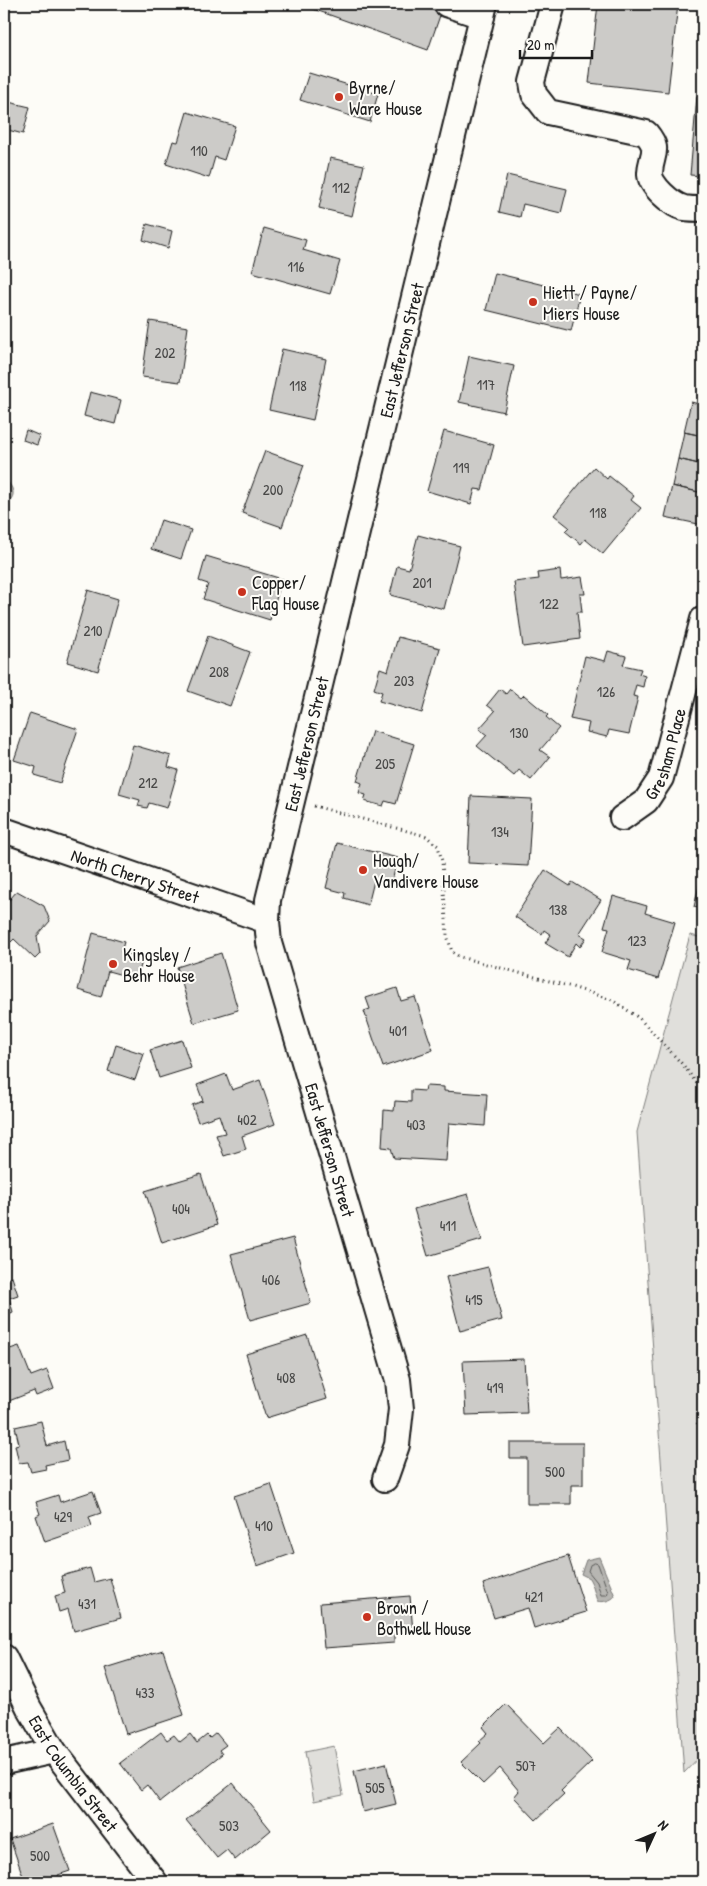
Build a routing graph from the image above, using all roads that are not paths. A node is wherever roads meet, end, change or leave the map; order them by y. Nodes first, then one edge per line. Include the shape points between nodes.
1 (446, 4) edge
2 (553, 4) edge
3 (484, 10) edge
4 (703, 209) edge
5 (703, 619) edge
6 (622, 818) dead end
7 (4, 830) edge
8 (267, 921) junction
9 (386, 1479) dead end
10 (4, 1657) edge
11 (54, 1751) junction
12 (4, 1762) edge
13 (155, 1882) edge

1 - 3 street
2 - 4 street via 532,82 534,94 548,112 646,133 654,142 651,182 671,202 684,208
3 - 8 street, East Jefferson Street via 283,836 268,900
5 - 6 street, Gresham Place via 661,778 646,801
7 - 8 street, North Cherry Street
8 - 9 street, East Jefferson Street via 269,943 398,1380 401,1409 397,1445
10 - 11 street, East Columbia Street
11 - 12 street
11 - 13 street, East Columbia Street

